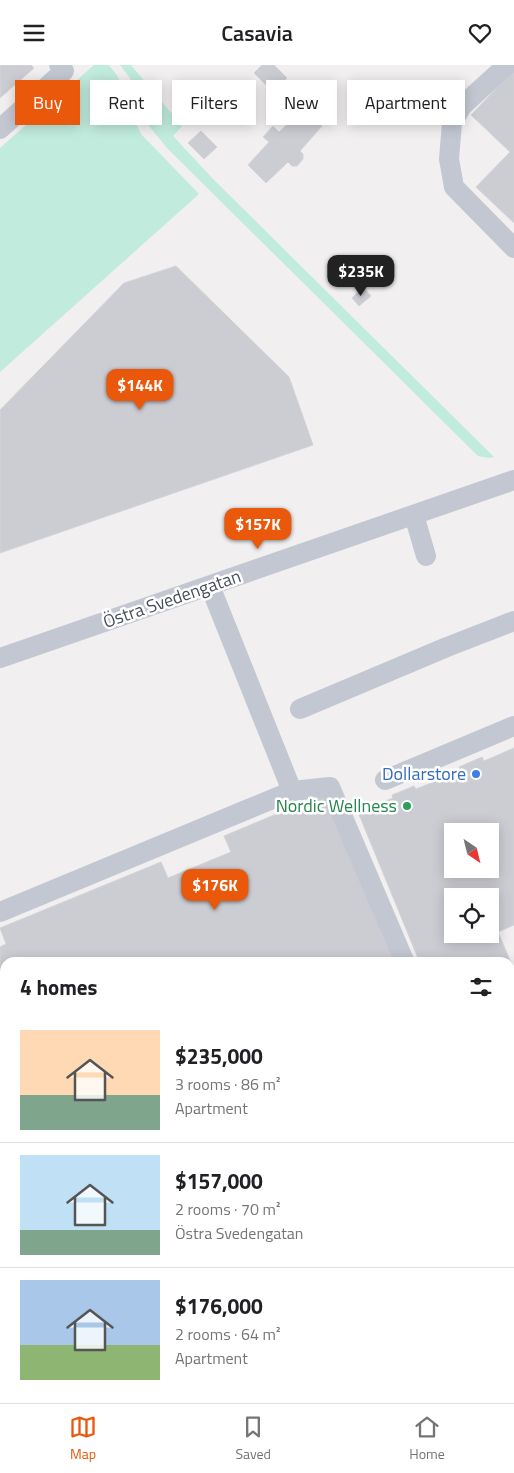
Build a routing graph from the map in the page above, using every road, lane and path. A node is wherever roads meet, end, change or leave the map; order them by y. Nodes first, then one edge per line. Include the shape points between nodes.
1 (59, 65) edge
2 (507, 65) edge
3 (0, 129) edge
4 (514, 248) edge
5 (514, 480) edge
6 (414, 515) junction
7 (426, 556) dead end
8 (210, 586) junction
9 (514, 621) edge
10 (0, 658) edge
11 (300, 709) dead end
12 (514, 726) edge
13 (385, 780) dead end
14 (292, 791) junction
15 (0, 911) edge
16 (402, 957) edge

1 - 3 street via 64,71
2 - 4 street via 462,106 452,123 449,159 454,187
5 - 6 street, Östra Svedengatan
6 - 7 street
6 - 8 street, Östra Svedengatan
8 - 10 street, Östra Svedengatan
8 - 14 street
9 - 11 street
12 - 13 street
14 - 15 street
14 - 16 street via 330,787

